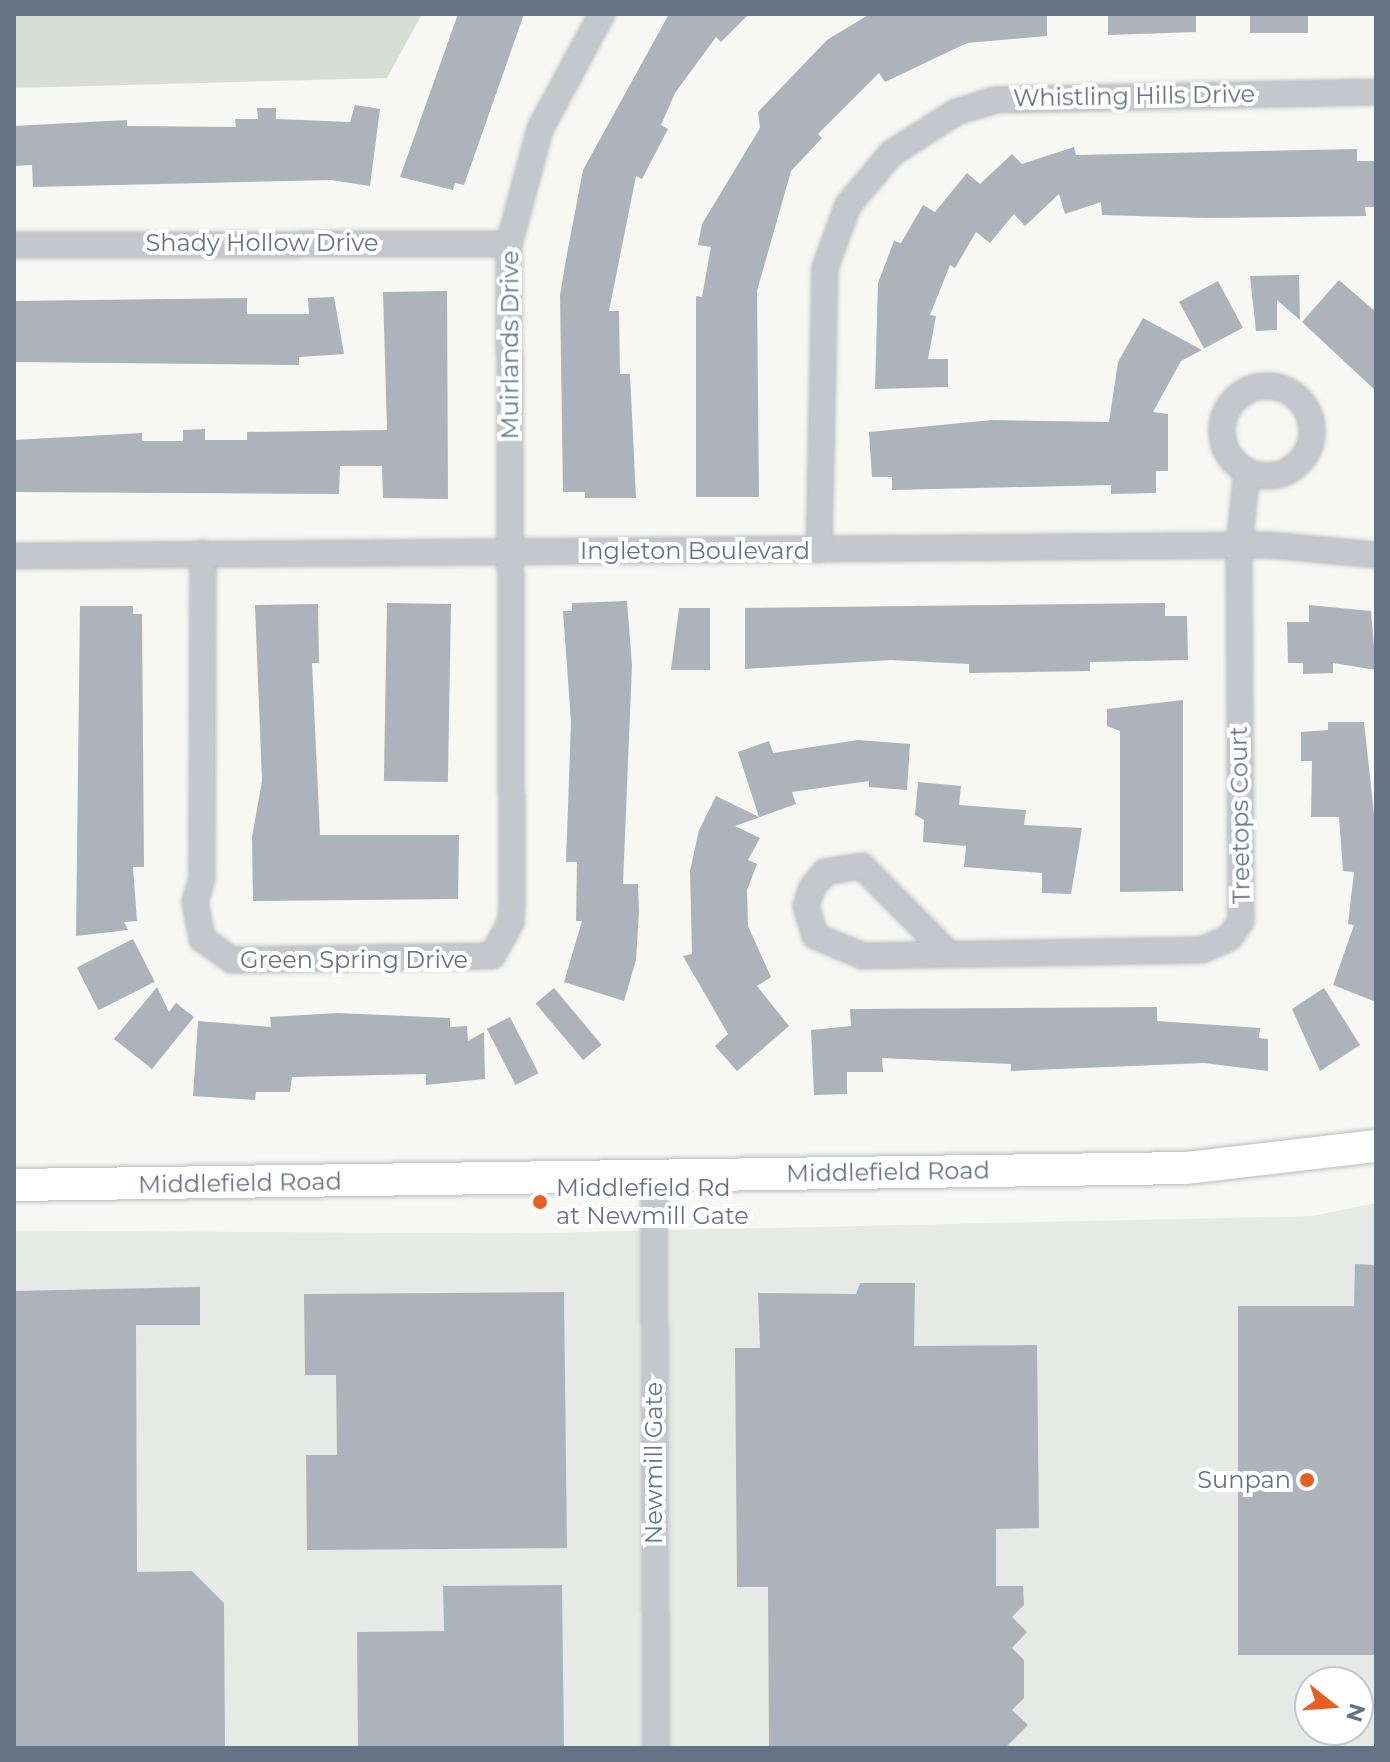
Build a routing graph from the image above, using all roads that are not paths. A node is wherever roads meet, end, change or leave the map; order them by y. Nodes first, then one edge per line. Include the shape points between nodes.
1 (602, 14) edge
2 (1376, 92) edge
3 (509, 244) junction
4 (14, 245) edge
5 (1247, 472) dead end
6 (1239, 545) junction
7 (819, 550) junction
8 (510, 552) junction
9 (203, 553) junction
10 (1376, 555) edge
11 (14, 556) edge
12 (945, 950) junction
13 (1376, 1146) edge
14 (654, 1178) junction
15 (14, 1185) edge
16 (656, 1748) edge

1 - 3 street, Muirlands Drive via 540,129
2 - 7 street, Whistling Hills Drive via 995,100 956,112 892,153 848,205 825,268
3 - 4 street, Shady Hollow Drive
3 - 8 street, Muirlands Drive
5 - 6 street, Treetops Court
6 - 7 street, Ingleton Boulevard
6 - 10 street, Ingleton Boulevard
6 - 12 street, Treetops Court via 1241,921 1229,938 1202,950
7 - 8 street, Ingleton Boulevard
8 - 9 street, Ingleton Boulevard
8 - 9 street, Green Spring Drive via 511,922 492,956 467,962 232,960 202,939 195,902 202,878
9 - 11 street, Ingleton Boulevard
12 - 12 street, Treetops Court via 862,866 833,868 812,888 808,924 827,947 863,956
13 - 14 main road, Middlefield Road via 1215,1167
14 - 15 main road, Middlefield Road
14 - 16 street, Newmill Gate

